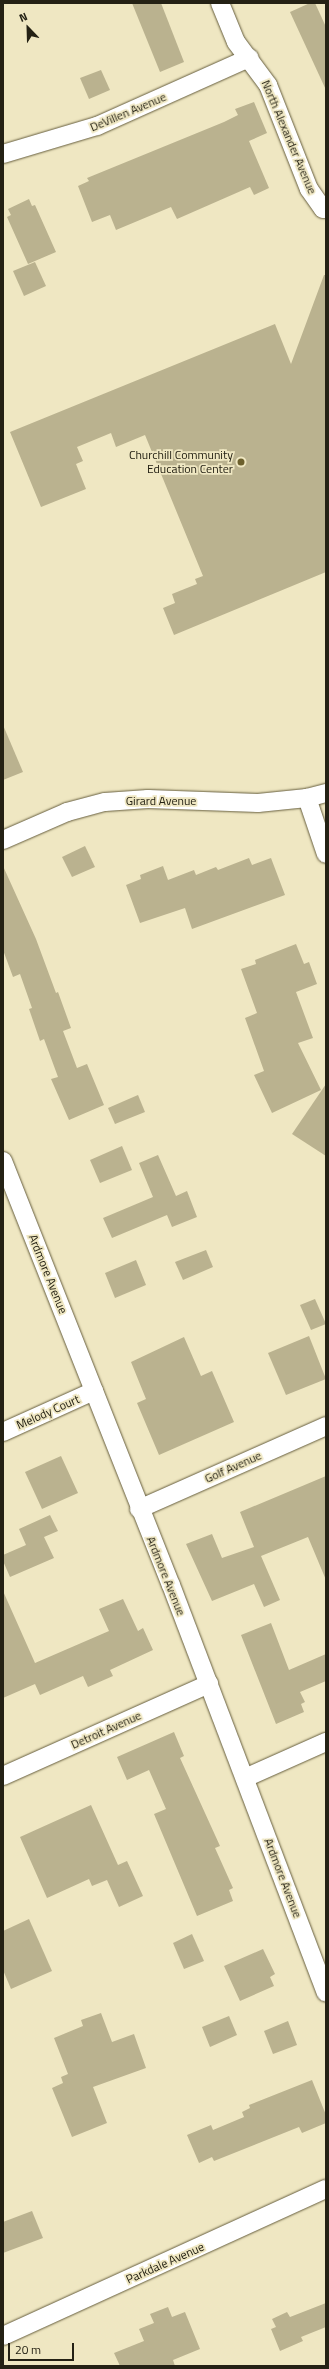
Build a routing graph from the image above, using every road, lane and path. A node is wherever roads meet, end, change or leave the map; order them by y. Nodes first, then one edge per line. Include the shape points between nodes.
1 (220, 3) edge
2 (249, 58) junction
3 (3, 154) edge
4 (324, 209) edge
5 (326, 793) edge
6 (307, 798) junction
7 (3, 840) edge
8 (326, 854) edge
9 (3, 1161) edge
10 (94, 1391) junction
11 (326, 1426) edge
12 (3, 1432) edge
13 (139, 1509) junction
14 (209, 1684) junction
15 (326, 1742) edge
16 (3, 1776) edge
17 (245, 1778) junction
18 (326, 1992) edge
19 (326, 2189) edge
20 (3, 2336) edge

1 - 2 street, North Alexander Avenue via 236,42
2 - 3 street, DeVillen Avenue via 97,126
2 - 4 street, North Alexander Avenue via 268,85 309,189
5 - 6 street, Girard Avenue
6 - 7 street, Girard Avenue via 258,803 148,798 105,802 67,812
6 - 8 street
9 - 10 street, Ardmore Avenue
10 - 12 street, Melody Court
10 - 13 street, Ardmore Avenue
11 - 13 street, Golf Avenue
13 - 14 street, Ardmore Avenue
14 - 16 street, Detroit Avenue
14 - 17 street, Ardmore Avenue
15 - 17 street
17 - 18 street, Ardmore Avenue
19 - 20 street, Parkdale Avenue

